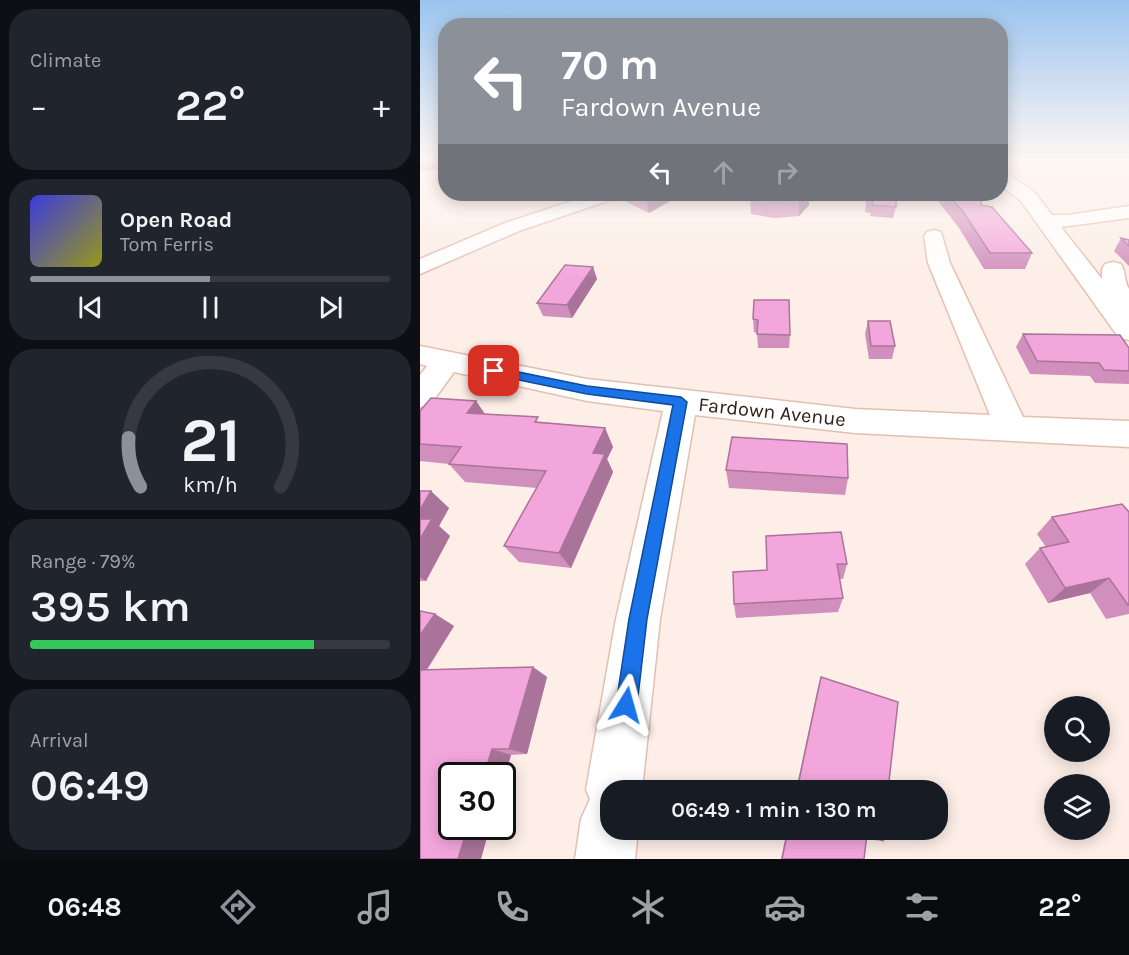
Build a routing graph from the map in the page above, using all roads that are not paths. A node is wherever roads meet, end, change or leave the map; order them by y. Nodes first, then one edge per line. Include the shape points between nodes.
1 (1030, 199) edge
2 (589, 201) edge
3 (1129, 212) edge
4 (1046, 221) junction
5 (934, 236) dead end
6 (420, 267) edge
7 (1113, 269) dead end
8 (1129, 311) edge
9 (1129, 332) edge
10 (434, 358) edge
11 (420, 396) edge
12 (681, 402) junction
13 (1012, 429) junction
14 (1129, 434) edge
15 (616, 780) edge
16 (607, 840) edge
17 (605, 859) edge

1 - 4 street
2 - 6 street via 513,227
3 - 4 street
4 - 9 street
5 - 13 street via 939,263
7 - 8 street via 1114,284
10 - 11 street
10 - 12 street, Fardown Avenue via 587,390
12 - 13 street, Fardown Avenue via 855,421
12 - 15 street via 638,619
13 - 14 street, Fardown Avenue
16 - 17 street

